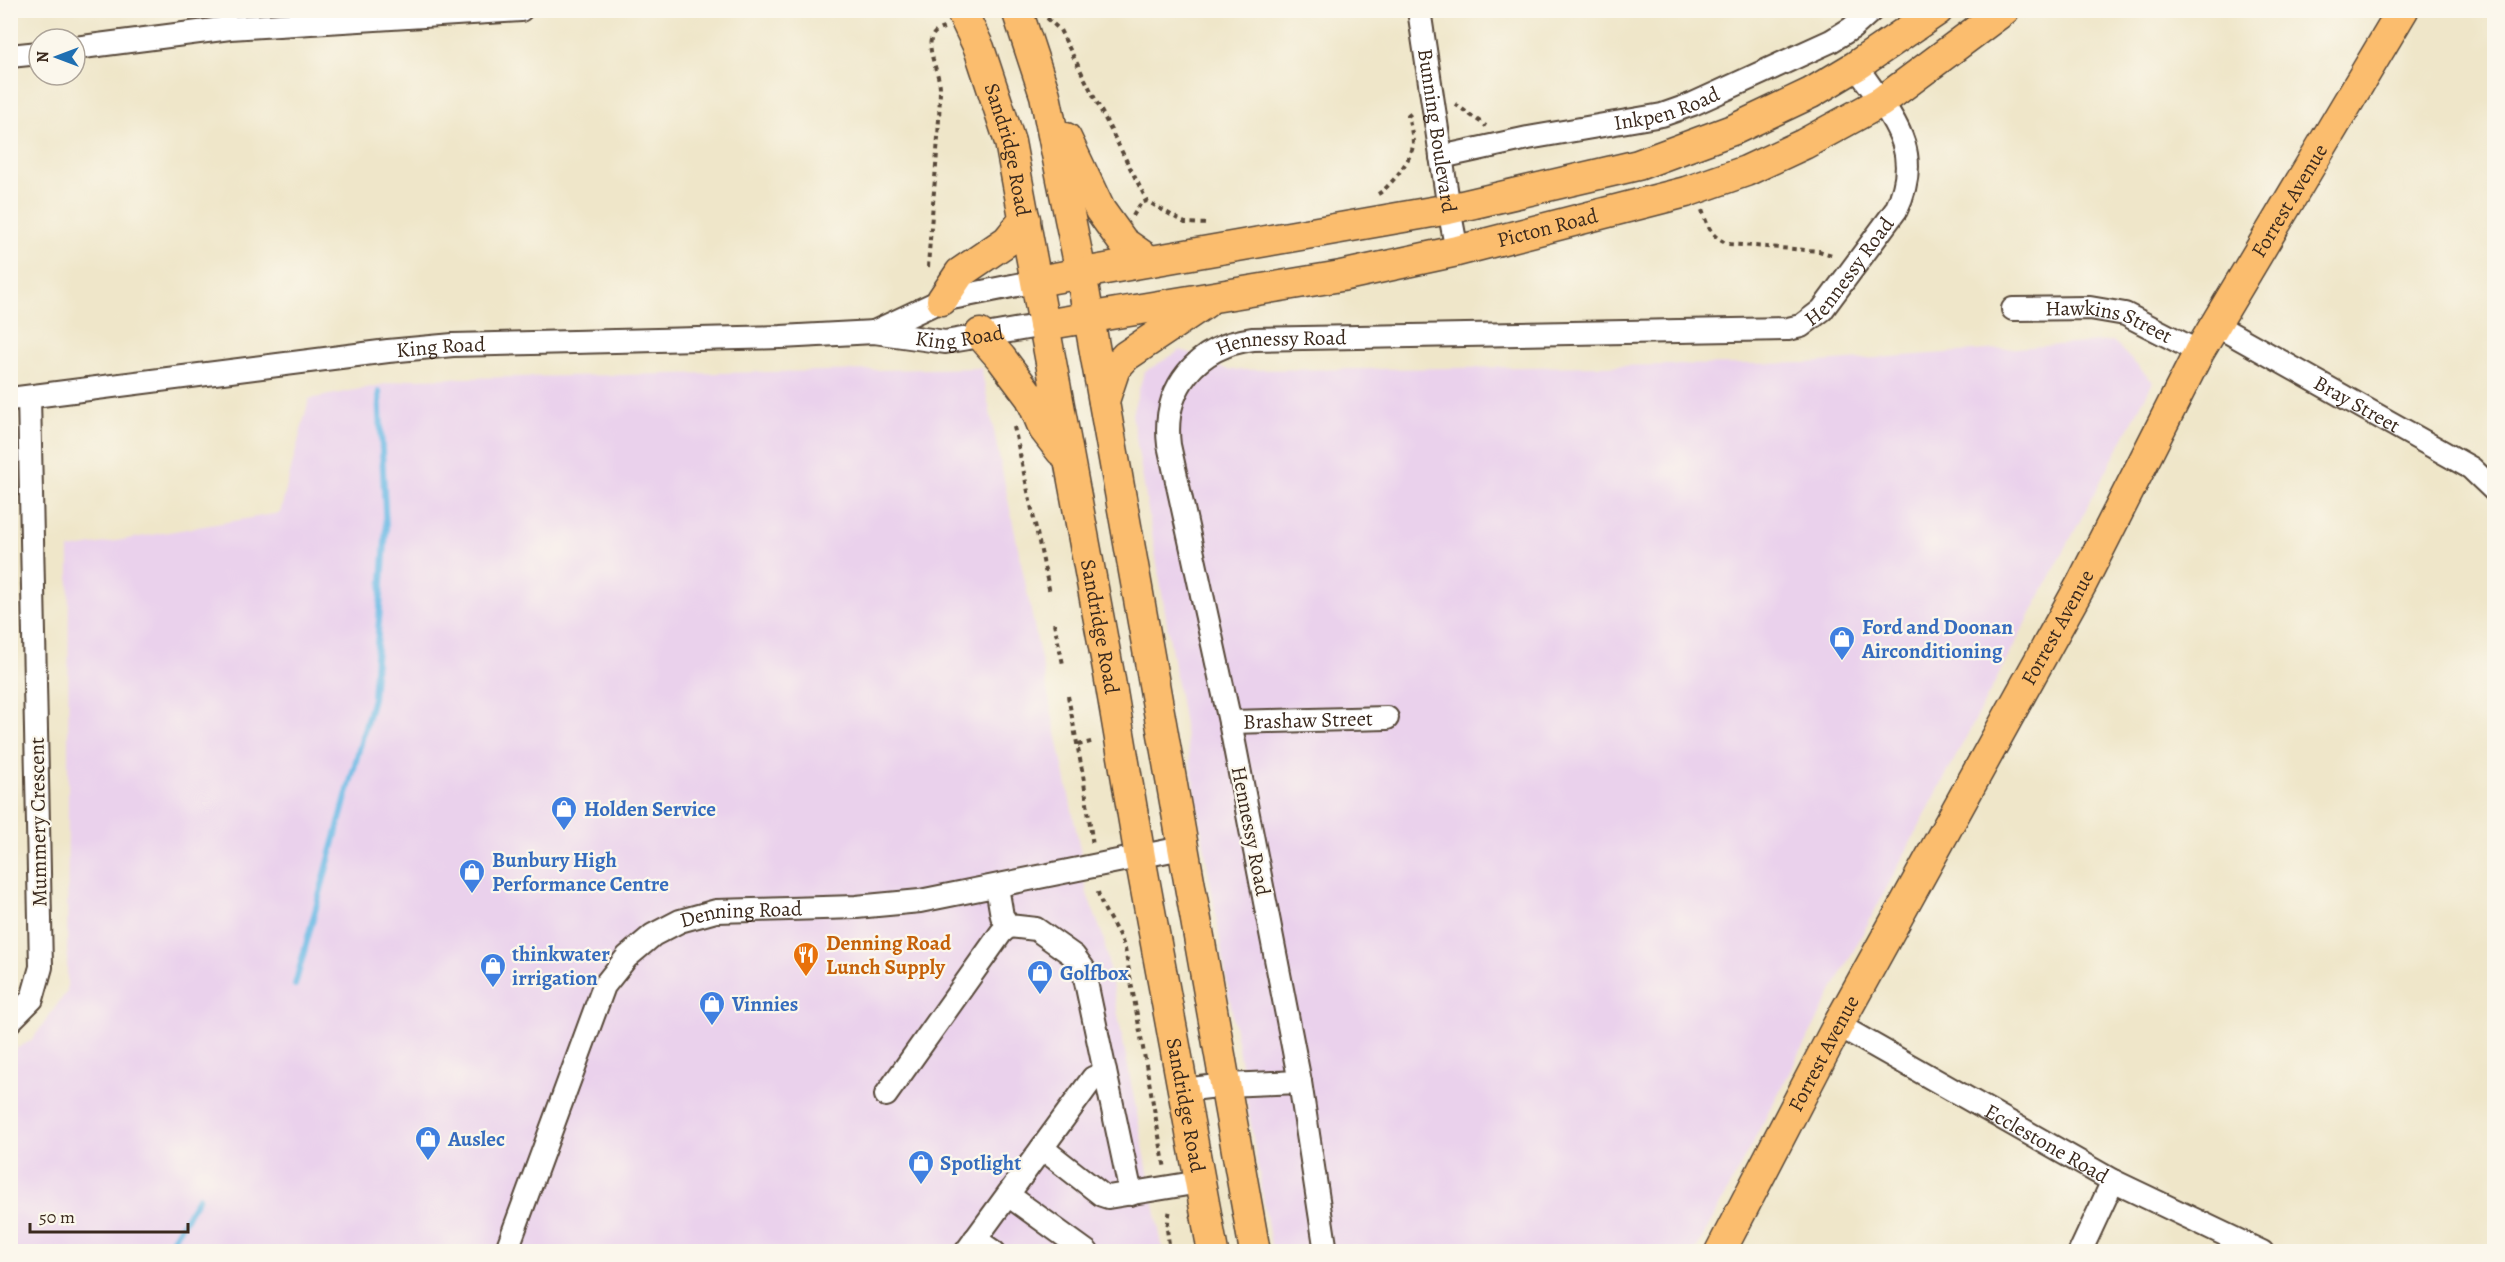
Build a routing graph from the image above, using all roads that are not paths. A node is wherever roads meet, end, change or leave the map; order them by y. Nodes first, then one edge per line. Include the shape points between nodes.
1 (1017, 10) edge
2 (1419, 10) edge
3 (1872, 10) edge
4 (1938, 10) edge
5 (2004, 10) edge
6 (2403, 10) edge
7 (520, 11) edge
8 (957, 18) edge
9 (229, 19) edge
10 (87, 46) edge
11 (27, 54) edge
12 (10, 56) edge
13 (1856, 66) junction
14 (1045, 95) junction
15 (1881, 102) junction
16 (1441, 157) junction
17 (1449, 209) junction
18 (1025, 219) junction
19 (1457, 251) junction
20 (1149, 261) junction
21 (1081, 273) junction
22 (1037, 281) junction
23 (1215, 297) junction
24 (942, 300) junction
25 (2013, 309) dead end
26 (1089, 317) junction
27 (2214, 324) junction
28 (1044, 325) junction
29 (874, 332) junction
30 (980, 334) junction
31 (2199, 352) junction
32 (20, 398) edge
33 (1104, 401) junction
34 (1070, 464) junction
35 (2494, 490) edge
36 (1387, 718) dead end
37 (1230, 722) junction
38 (1182, 848) junction
39 (1140, 857) junction
40 (998, 886) junction
41 (1009, 926) junction
42 (10, 1020) edge
43 (1838, 1025) junction
44 (1106, 1073) junction
45 (1300, 1082) junction
46 (1226, 1085) junction
47 (1183, 1090) junction
48 (886, 1095) dead end
49 (1041, 1148) junction
50 (2113, 1181) junction
51 (1200, 1182) junction
52 (1131, 1194) junction
53 (1008, 1195) junction
54 (978, 1247) edge
55 (506, 1251) edge
56 (1086, 1251) edge
57 (1213, 1251) edge
58 (1255, 1251) edge
59 (1326, 1251) edge
60 (1720, 1251) edge
61 (2080, 1251) edge
62 (2262, 1251) edge

1 - 14 main road, Sandridge Road
2 - 16 street, Bunning Boulevard
3 - 16 street, Inkpen Road via 1831,41 1662,115
4 - 13 main road, Picton Road
5 - 15 main road, Picton Road
6 - 27 main road, Forrest Avenue
7 - 9 street
8 - 18 main road, Sandridge Road via 979,48 1001,110
9 - 10 street
11 - 12 street
13 - 15 street, Hennessy Road
13 - 17 main road, Picton Road via 1811,93 1683,150 1638,165
14 - 20 main road via 1100,210 1123,242
14 - 21 main road, Sandridge Road
15 - 19 main road, Picton Road via 1804,144 1695,190
15 - 37 street, Hennessy Road via 1908,154 1903,194 1896,210 1822,310 1801,326 1253,339 1226,344 1199,360 1170,403 1167,432
16 - 17 street, Bunning Boulevard
17 - 19 street, Bunning Boulevard
17 - 20 main road, Picton Road
18 - 22 main road, Sandridge Road
18 - 24 main road via 1007,241 960,273
19 - 23 main road, Picton Road
20 - 21 main road, Picton Road
21 - 22 main road, Picton Road
21 - 26 main road, Sandridge Road
22 - 24 street, King Road
22 - 28 main road, Sandridge Road
23 - 26 main road, Picton Road
23 - 33 main road via 1126,356 1114,368
24 - 29 street, King Road
25 - 31 street, Hawkins Street via 2090,308 2125,314
26 - 28 main road, Picton Road
26 - 33 main road, Sandridge Road
27 - 31 main road, Forrest Avenue
27 - 35 street, Bray Street via 2470,468
28 - 30 street, King Road
28 - 34 main road, Sandridge Road
29 - 30 street, King Road via 945,342
29 - 32 street, King Road via 453,345
30 - 34 main road via 1031,398 1044,429
31 - 43 main road, Forrest Avenue via 2082,583
32 - 42 street, Mummery Crescent via 41,967 32,999
33 - 38 main road, Sandridge Road
34 - 39 main road, Sandridge Road
36 - 37 street, Brashaw Street
37 - 45 street, Hennessy Road
38 - 39 street, Denning Road
38 - 46 main road, Sandridge Road
39 - 40 street, Denning Road
39 - 47 main road, Sandridge Road
40 - 41 street via 1002,916
40 - 55 street, Denning Road via 920,901 856,907 716,910 652,935 627,957 604,986
41 - 44 street via 1036,929 1081,964
41 - 48 street
43 - 50 street, Ecclestone Road
43 - 60 main road, Forrest Avenue
44 - 49 street via 1094,1076
44 - 52 street
45 - 46 street
45 - 59 street, Hennessy Road
46 - 47 street
46 - 58 main road, Sandridge Road
47 - 51 main road, Sandridge Road
49 - 52 street via 1102,1195
49 - 53 street
50 - 61 street
50 - 62 street, Ecclestone Road
51 - 52 street
51 - 57 main road, Sandridge Road
53 - 54 street
53 - 56 street

